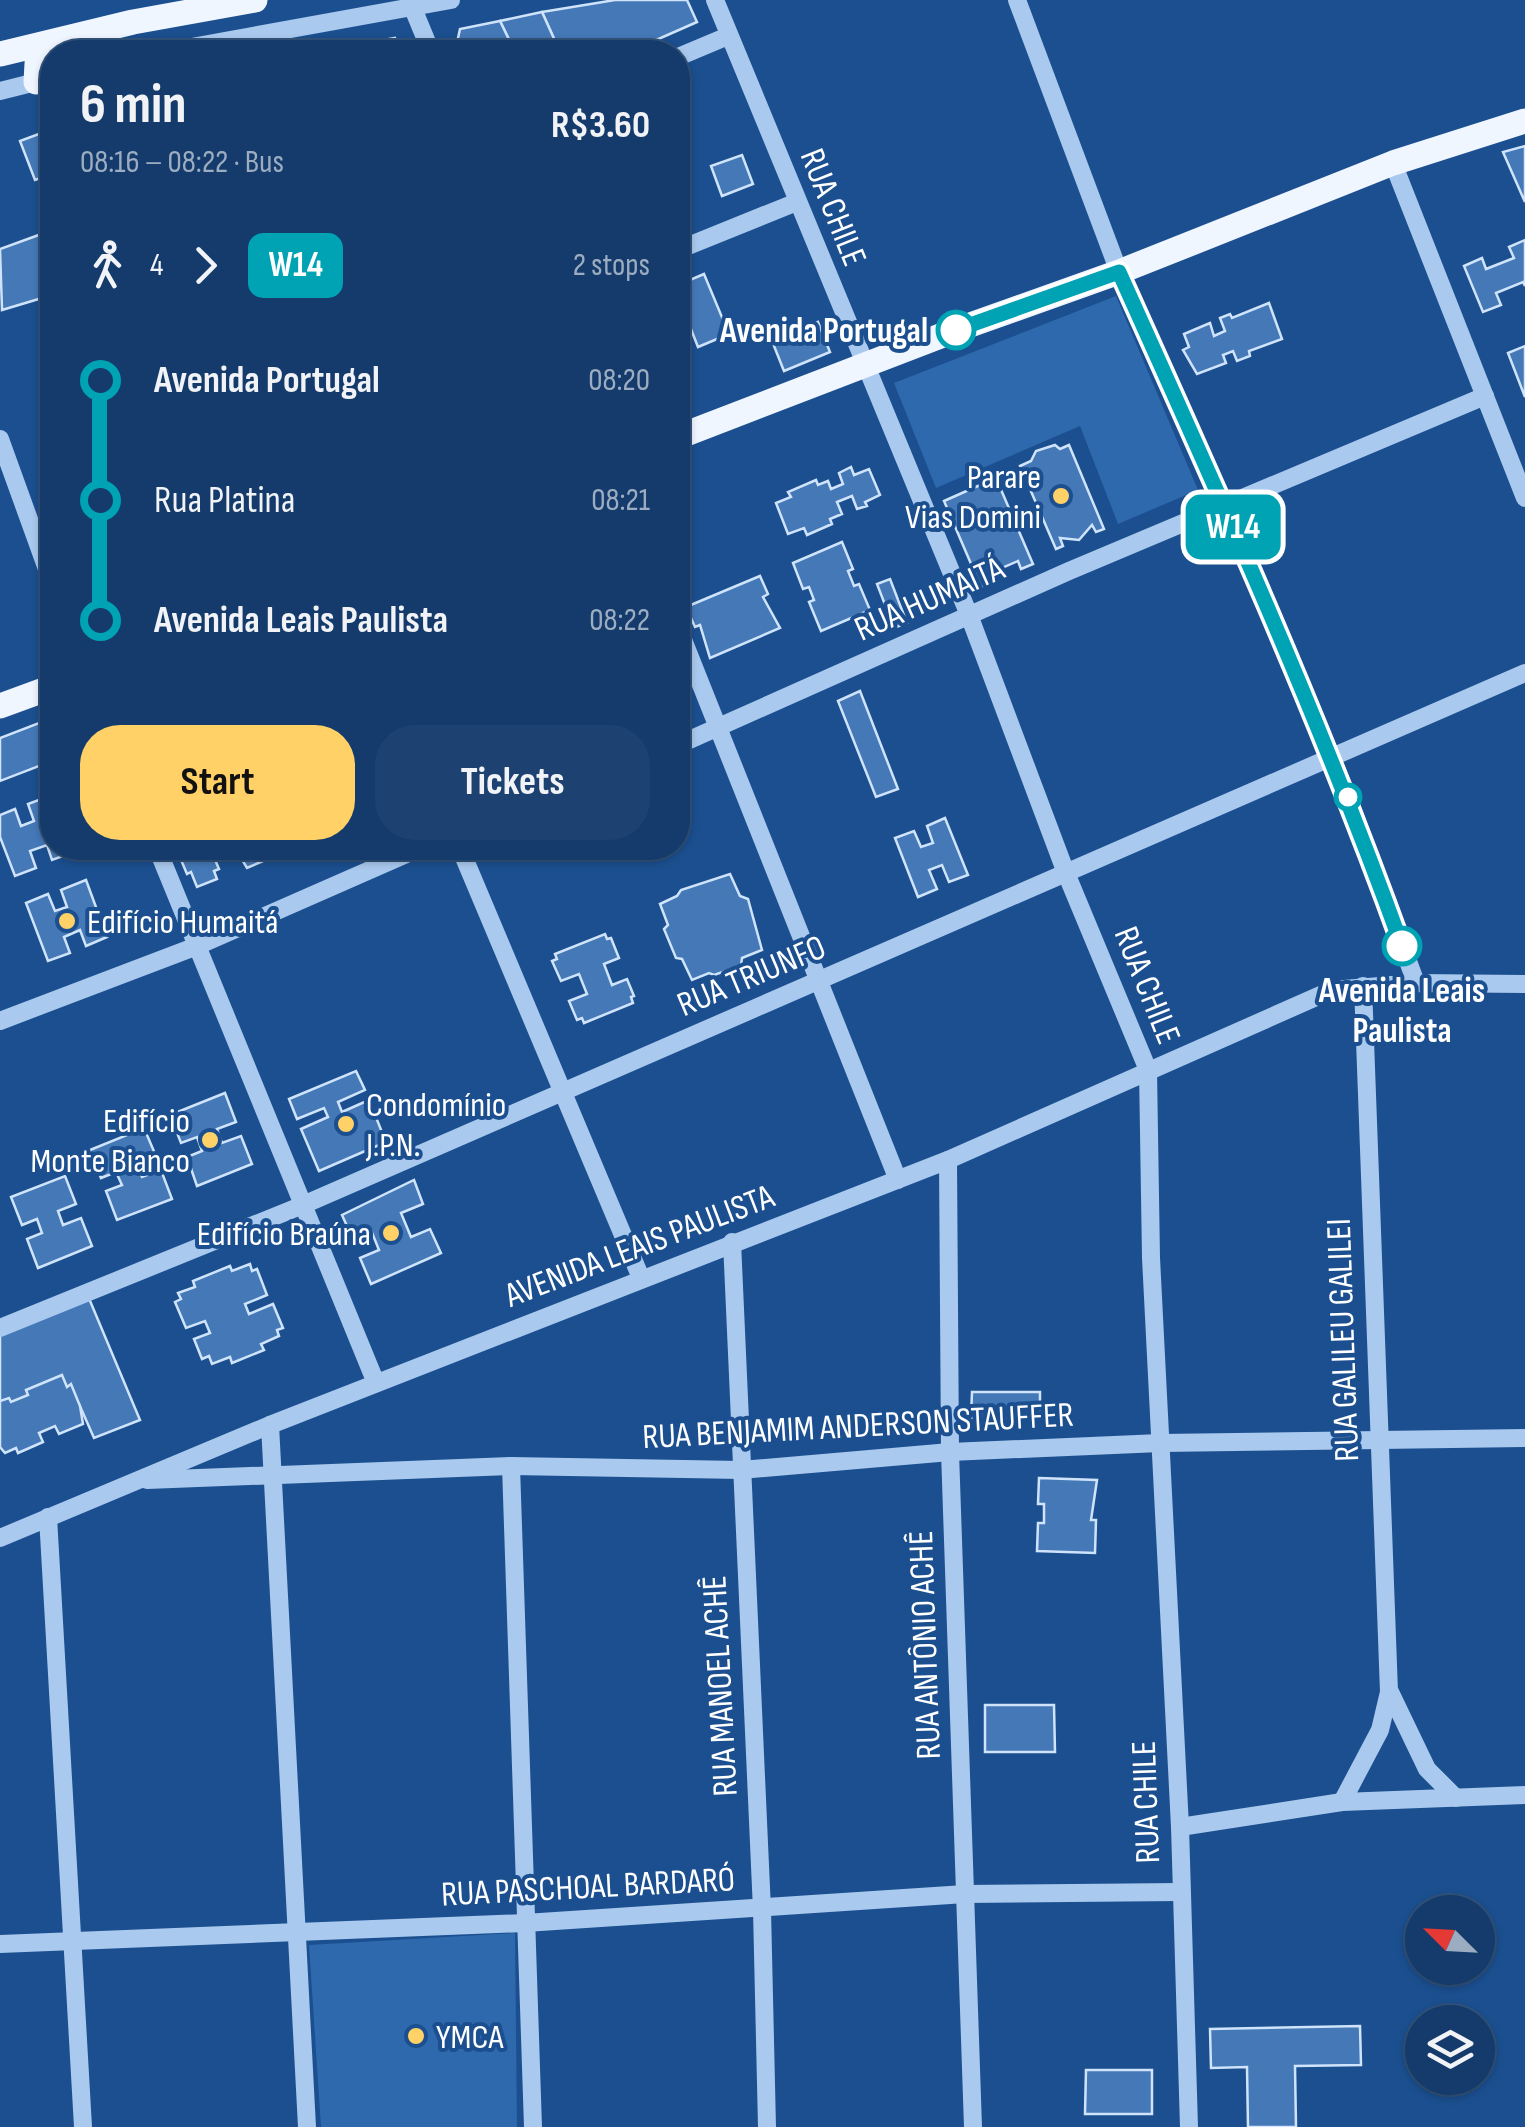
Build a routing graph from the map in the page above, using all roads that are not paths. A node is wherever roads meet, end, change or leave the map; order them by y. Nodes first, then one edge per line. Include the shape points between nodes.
1 (255, 0) edge
2 (451, 0) edge
3 (715, 0) edge
4 (1017, 0) edge
5 (412, 6) junction
6 (728, 36) junction
7 (62, 40) edge
8 (229, 40) edge
9 (426, 40) edge
10 (38, 46) joint
11 (690, 52) edge
12 (0, 54) edge
13 (40, 57) edge
14 (40, 81) edge
15 (0, 91) edge
16 (1525, 121) edge
17 (1392, 163) junction
18 (797, 202) junction
19 (690, 245) edge
20 (1119, 272) junction
21 (864, 366) junction
22 (1485, 396) junction
23 (690, 432) edge
24 (0, 439) edge
25 (1525, 498) edge
26 (1224, 504) junction
27 (40, 550) edge
28 (968, 615) junction
29 (690, 656) edge
30 (1525, 673) edge
31 (40, 691) edge
32 (0, 706) edge
33 (720, 728) junction
34 (690, 740) edge
35 (1331, 756) junction
36 (162, 860) edge
37 (393, 860) edge
38 (465, 860) edge
39 (1066, 873) junction
40 (198, 946) junction
41 (820, 981) junction
42 (1416, 983) junction
43 (1525, 984) edge
44 (1363, 986) junction
45 (0, 1020) edge
46 (1148, 1070) junction
47 (562, 1092) junction
48 (948, 1160) junction
49 (898, 1180) junction
50 (303, 1206) junction
51 (732, 1242) junction
52 (641, 1278) junction
53 (0, 1328) edge
54 (376, 1384) junction
55 (270, 1426) junction
56 (1525, 1438) edge
57 (1378, 1439) junction
58 (1160, 1444) junction
59 (950, 1452) junction
60 (511, 1466) junction
61 (741, 1470) junction
62 (272, 1476) junction
63 (135, 1481) junction
64 (48, 1517) junction
65 (0, 1538) edge
66 (1390, 1692) junction
67 (1525, 1795) edge
68 (1456, 1798) junction
69 (1342, 1802) junction
70 (1180, 1828) junction
71 (1180, 1892) junction
72 (965, 1894) junction
73 (762, 1910) junction
74 (526, 1923) junction
75 (298, 1933) junction
76 (73, 1940) junction
77 (0, 1944) edge
78 (83, 2127) edge
79 (307, 2127) edge
80 (533, 2127) edge
81 (767, 2127) edge
82 (973, 2127) edge
83 (1190, 2127) edge

1 - 7 main road
2 - 5 street
3 - 6 street, RUA CHILE
4 - 20 street
5 - 8 street
5 - 9 street
6 - 11 street
6 - 18 street, RUA CHILE
10 - 12 main road
10 - 13 main road
14 - 15 street
16 - 17 main road
17 - 20 main road
17 - 22 street
18 - 19 street
18 - 21 street, RUA CHILE
20 - 21 main road
20 - 26 street
21 - 23 main road
21 - 28 street, RUA CHILE
22 - 25 street
22 - 26 street, RUA HUMAITÁ
24 - 27 street
26 - 28 street, RUA HUMAITÁ
26 - 35 street
28 - 33 street, RUA HUMAITÁ
28 - 39 street, RUA CHILE
29 - 33 street
30 - 35 street, RUA TRIUNFO
31 - 32 main road
33 - 34 street, RUA HUMAITÁ
33 - 41 street
35 - 39 street, RUA TRIUNFO
35 - 42 street
36 - 40 street
37 - 40 street
38 - 47 street
39 - 41 street, RUA TRIUNFO
39 - 46 street, RUA CHILE
40 - 45 street
40 - 50 street
41 - 47 street, RUA TRIUNFO
41 - 49 street
42 - 43 street, AVENIDA LEAIS PAULISTA
42 - 44 street, AVENIDA LEAIS PAULISTA
44 - 46 street, AVENIDA LEAIS PAULISTA via 1332,990
44 - 57 street, RUA GALILEU GALILEI
46 - 48 street, AVENIDA LEAIS PAULISTA
46 - 58 street, RUA CHILE
47 - 50 street, RUA TRIUNFO
47 - 52 street
48 - 49 street, AVENIDA LEAIS PAULISTA
48 - 59 street, RUA ANTÔNIO ACHÊ
49 - 51 street, AVENIDA LEAIS PAULISTA
50 - 53 street, RUA TRIUNFO
50 - 54 street
51 - 52 street, AVENIDA LEAIS PAULISTA
51 - 61 street, RUA MANOEL ACHÊ
52 - 54 street, AVENIDA LEAIS PAULISTA
54 - 55 street, AVENIDA LEAIS PAULISTA
55 - 62 street
55 - 63 street, AVENIDA LEAIS PAULISTA
56 - 57 street, RUA BENJAMIM ANDERSON STAUFFER
57 - 58 street, RUA BENJAMIM ANDERSON STAUFFER
57 - 66 street, RUA GALILEU GALILEI
58 - 59 street, RUA BENJAMIM ANDERSON STAUFFER
58 - 70 street, RUA CHILE
59 - 61 street, RUA BENJAMIM ANDERSON STAUFFER
59 - 72 street, RUA ANTÔNIO ACHÊ
60 - 61 street, RUA BENJAMIM ANDERSON STAUFFER
60 - 62 street, RUA BENJAMIM ANDERSON STAUFFER
60 - 74 street
61 - 73 street, RUA MANOEL ACHÊ
62 - 63 street, RUA BENJAMIM ANDERSON STAUFFER
62 - 75 street
63 - 64 street, AVENIDA LEAIS PAULISTA
64 - 65 street, AVENIDA LEAIS PAULISTA
64 - 76 street
66 - 68 street, RUA GALILEU GALILEI via 1427,1769
66 - 69 street, RUA GALILEU GALILEI via 1380,1730
67 - 68 street
68 - 69 street
69 - 70 street
70 - 71 street, RUA CHILE
71 - 72 street, RUA PASCHOAL BARDARÓ
71 - 83 street, RUA CHILE
72 - 73 street, RUA PASCHOAL BARDARÓ
72 - 82 street, RUA ANTÔNIO ACHÊ
73 - 74 street, RUA PASCHOAL BARDARÓ
73 - 81 street, RUA MANOEL ACHÊ
74 - 75 street, RUA PASCHOAL BARDARÓ
74 - 80 street
75 - 76 street, RUA PASCHOAL BARDARÓ
75 - 79 street
76 - 77 street, RUA PASCHOAL BARDARÓ
76 - 78 street

